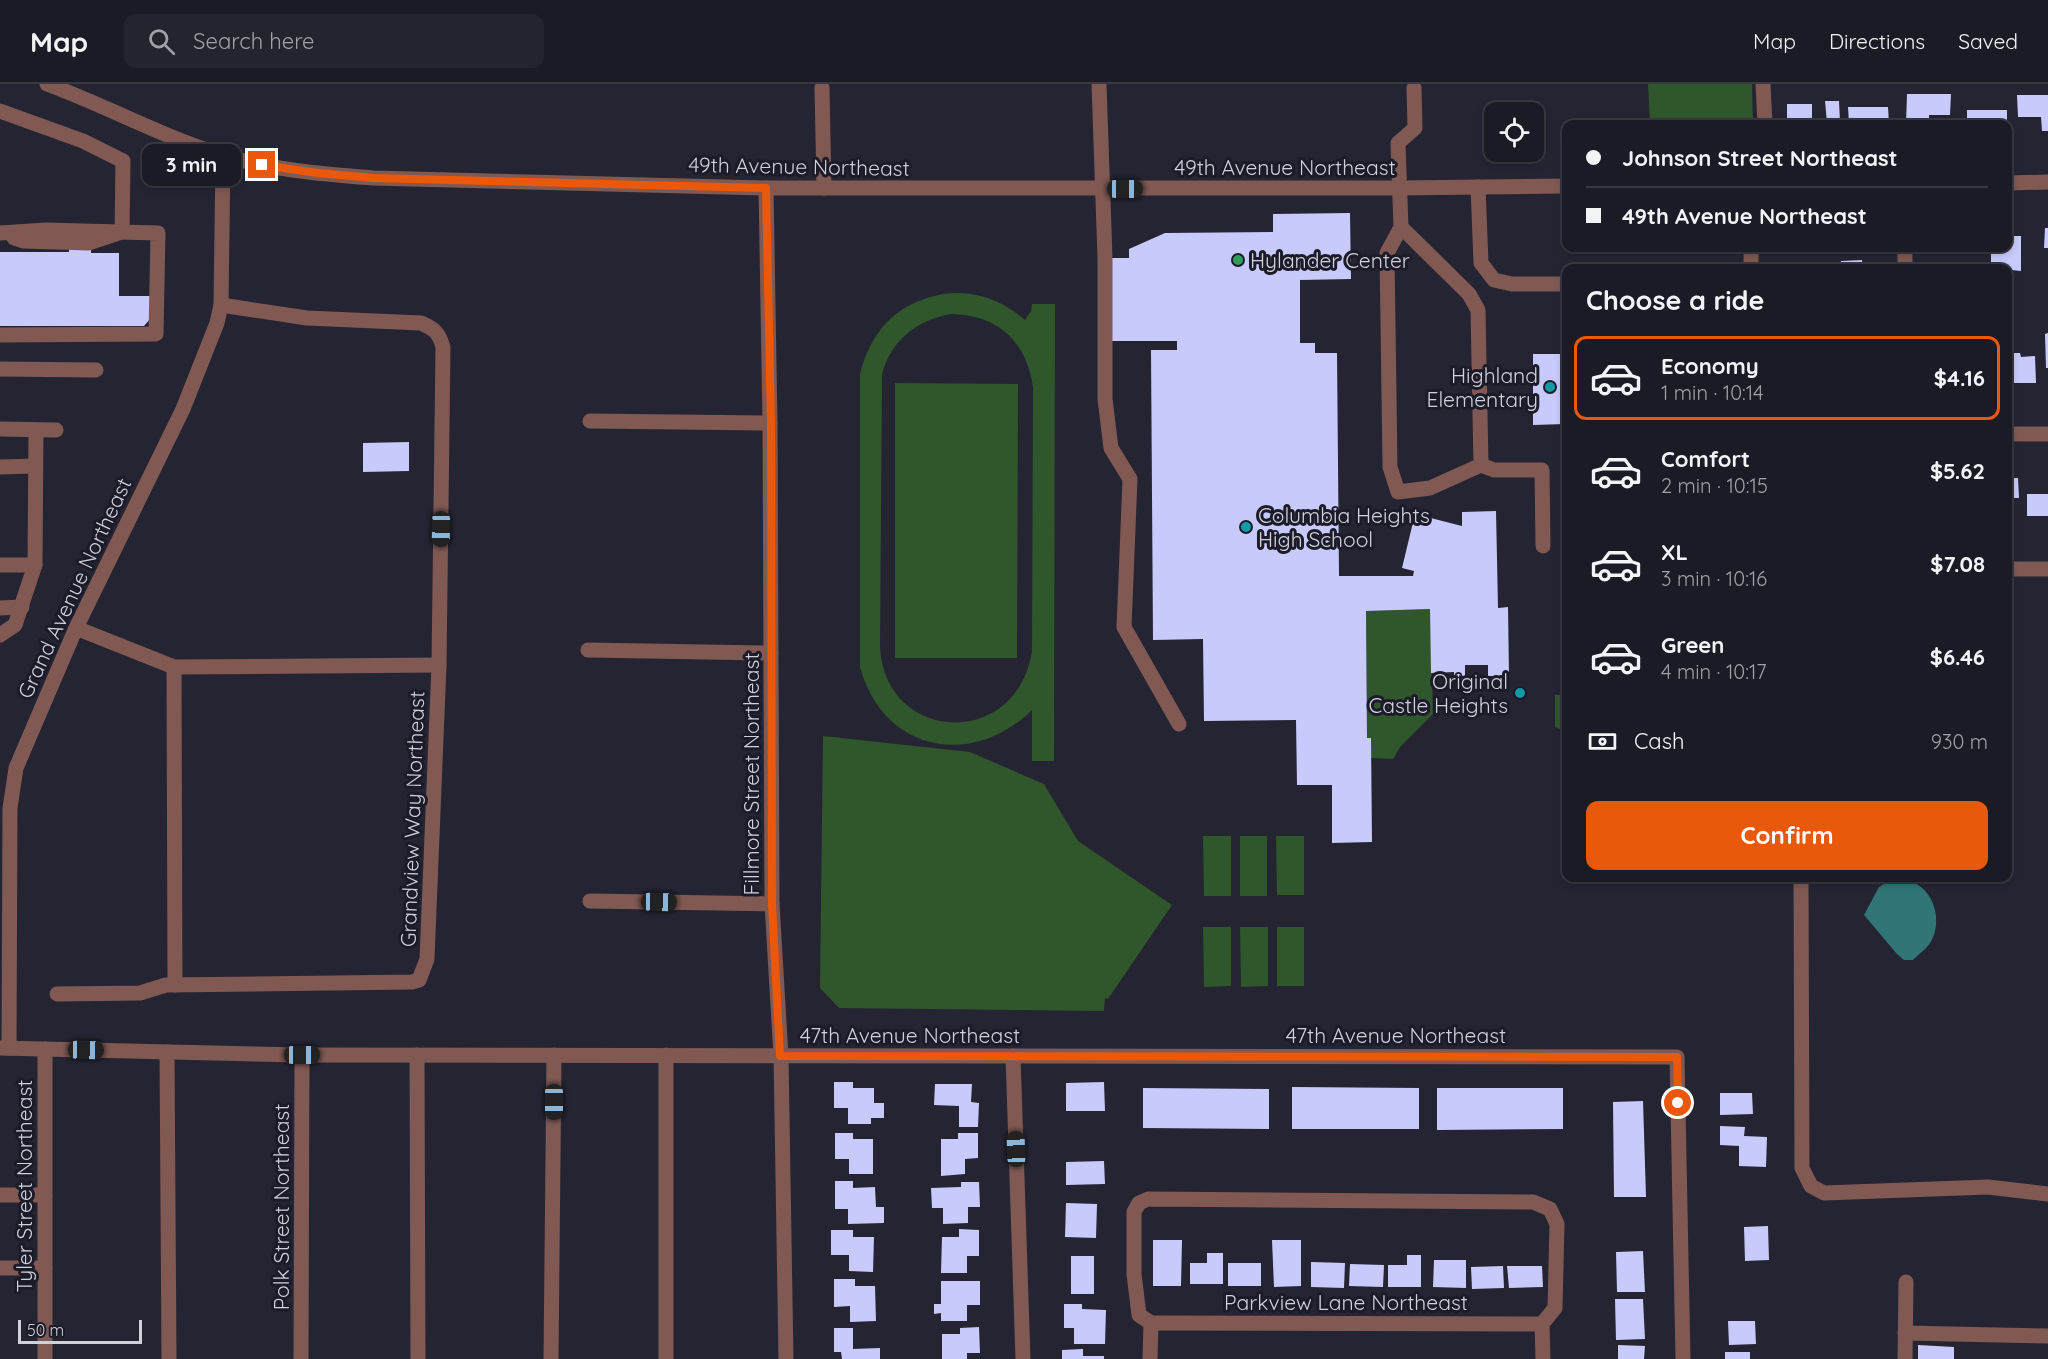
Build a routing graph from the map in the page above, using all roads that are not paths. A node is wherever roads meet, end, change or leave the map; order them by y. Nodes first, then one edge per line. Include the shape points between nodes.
1 (47, 84) edge
2 (1099, 84) edge
3 (1763, 84) edge
4 (822, 88) dead end
5 (1414, 88) dead end
6 (83, 90) edge
7 (0, 111) edge
8 (1765, 120) edge
9 (223, 156) junction
10 (2048, 182) edge
11 (2012, 183) edge
12 (1562, 186) edge
13 (1478, 187) junction
14 (766, 188) junction
15 (824, 188) junction
16 (1399, 188) junction
17 (1101, 189) junction
18 (1401, 227) junction
19 (122, 232) junction
20 (0, 233) edge
21 (1562, 284) edge
22 (221, 305) junction
23 (0, 335) edge
24 (0, 369) edge
25 (96, 370) dead end
26 (591, 421) dead end
27 (771, 423) junction
28 (0, 429) edge
29 (36, 430) junction
30 (56, 430) dead end
31 (2012, 434) edge
32 (2048, 434) edge
33 (1481, 465) junction
34 (0, 466) edge
35 (35, 466) junction
36 (1543, 546) dead end
37 (0, 565) edge
38 (35, 565) junction
39 (2012, 568) edge
40 (2048, 568) edge
41 (0, 608) edge
42 (22, 608) junction
43 (76, 628) junction
44 (0, 634) edge
45 (588, 650) dead end
46 (771, 653) junction
47 (439, 665) junction
48 (174, 667) junction
49 (1179, 724) dead end
50 (1801, 882) edge
51 (591, 901) dead end
52 (772, 904) junction
53 (175, 984) junction
54 (57, 994) dead end
55 (4, 1048) edge
56 (45, 1049) junction
57 (167, 1052) junction
58 (302, 1055) junction
59 (417, 1055) junction
60 (554, 1055) junction
61 (666, 1055) junction
62 (780, 1056) junction
63 (1013, 1056) junction
64 (2048, 1194) edge
65 (0, 1195) edge
66 (45, 1195) junction
67 (0, 1268) edge
68 (45, 1268) junction
69 (1906, 1282) dead end
70 (1150, 1323) junction
71 (1542, 1324) junction
72 (1905, 1333) junction
73 (2048, 1336) edge
74 (45, 1359) edge
75 (169, 1359) edge
76 (302, 1359) edge
77 (418, 1359) edge
78 (551, 1359) edge
79 (666, 1359) edge
80 (786, 1359) edge
81 (1023, 1359) edge
82 (1150, 1359) edge
83 (1543, 1359) edge
84 (1683, 1359) edge
85 (1905, 1359) edge

1 - 6 street, 49th Avenue Northeast
2 - 17 street
3 - 8 street
4 - 15 street
5 - 16 street via 1415,128 1398,143
6 - 9 street, 49th Avenue Northeast via 183,142
7 - 19 street via 83,141 123,161
9 - 14 street, 49th Avenue Northeast via 262,165 373,178
9 - 22 street, Grand Avenue Northeast
10 - 11 street
12 - 13 street, 49th Avenue Northeast
13 - 16 street, 49th Avenue Northeast
13 - 21 street via 1481,263 1494,280
14 - 15 street, 49th Avenue Northeast
14 - 27 street, Fillmore Street Northeast
15 - 17 street, 49th Avenue Northeast
16 - 17 street, 49th Avenue Northeast
16 - 18 street
17 - 49 street via 1105,399 1111,448 1130,479 1124,627
18 - 33 street via 1469,294 1478,310
18 - 33 street via 1387,253 1390,467 1398,492 1430,488
19 - 20 street
19 - 23 street via 158,233 156,334
22 - 43 street, Grand Avenue Northeast via 183,409
22 - 47 street via 307,318 421,323 440,335 443,347
24 - 25 street
26 - 27 street
27 - 46 street, Fillmore Street Northeast
28 - 29 street
29 - 30 street
29 - 35 street
31 - 32 street
33 - 36 street via 1494,470 1542,470
34 - 35 street
35 - 38 street
37 - 38 street
38 - 42 street
39 - 40 street
41 - 42 street
42 - 44 street via 15,625
43 - 48 street
43 - 55 street, Grand Avenue Northeast via 16,768 10,808
45 - 46 street
46 - 52 street, Fillmore Street Northeast
47 - 48 street
47 - 53 street, Grandview Way Northeast via 429,947 419,980 381,984
48 - 53 street
50 - 64 street via 1802,1168 1811,1185 1824,1193 1988,1187
51 - 52 street
52 - 62 street, Fillmore Street Northeast
53 - 54 street, Grandview Way Northeast via 140,993
55 - 56 street, 47th Avenue Northeast
56 - 57 street, 47th Avenue Northeast
56 - 66 street, Tyler Street Northeast
57 - 58 street, 47th Avenue Northeast
57 - 75 street
58 - 59 street, 47th Avenue Northeast
58 - 76 street, Polk Street Northeast
59 - 60 street, 47th Avenue Northeast
59 - 77 street
60 - 61 street, 47th Avenue Northeast
60 - 78 street
61 - 62 street, 47th Avenue Northeast
61 - 79 street
62 - 63 street, 47th Avenue Northeast
62 - 80 street, Fillmore Street Northeast
63 - 81 street
63 - 84 street, 47th Avenue Northeast via 1677,1057
65 - 66 street
66 - 68 street, Tyler Street Northeast
67 - 68 street
68 - 74 street, Tyler Street Northeast
69 - 72 street
70 - 71 street, Parkview Lane Northeast
70 - 71 street via 1139,1315 1134,1275 1134,1212 1139,1203 1148,1199 1533,1202 1550,1209 1557,1224 1555,1308
70 - 82 street
71 - 83 street
72 - 73 street
72 - 85 street

